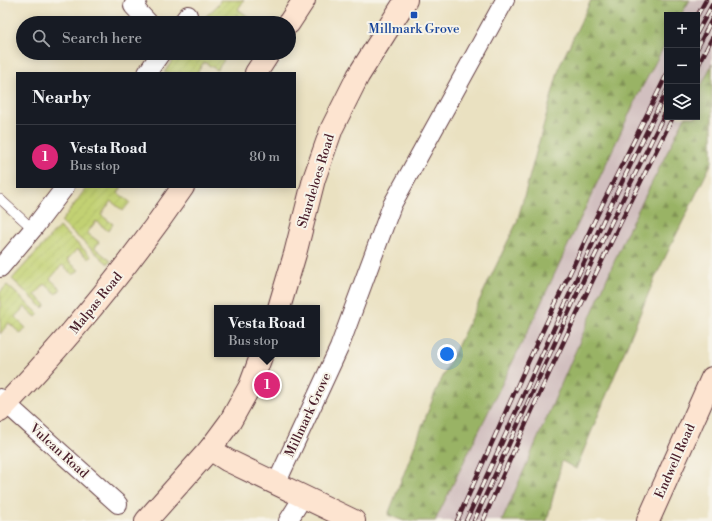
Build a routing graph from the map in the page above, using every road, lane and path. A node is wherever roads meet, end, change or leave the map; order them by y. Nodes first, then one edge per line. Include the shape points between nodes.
1 (138, 0) edge
2 (304, 0) edge
3 (406, 0) edge
4 (505, 0) edge
5 (142, 16) edge
6 (294, 16) edge
7 (156, 60) edge
8 (264, 60) edge
9 (148, 72) edge
10 (257, 72) edge
11 (64, 188) edge
12 (182, 188) edge
13 (0, 199) edge
14 (33, 229) junction
15 (0, 268) edge
16 (280, 305) edge
17 (261, 357) edge
18 (712, 378) edge
19 (2, 405) edge
20 (210, 449) junction
21 (276, 484) junction
22 (303, 497) junction
23 (118, 504) dead end
24 (146, 521) edge
25 (288, 521) edge
26 (354, 521) edge
27 (648, 521) edge

1 - 5 street via 133,6
2 - 6 street
3 - 16 street, Shardeloes Road via 358,76 332,128 314,179
4 - 21 street, Millmark Grove via 392,205 339,348
7 - 9 street
8 - 10 street
11 - 14 street
12 - 19 street, Malpas Road via 104,295 48,360
13 - 14 lane
14 - 15 street
17 - 20 street via 240,405
18 - 27 street, Endwell Road
19 - 23 street, Vulcan Road
20 - 21 street
20 - 24 street
21 - 22 street
22 - 25 street
22 - 26 street

